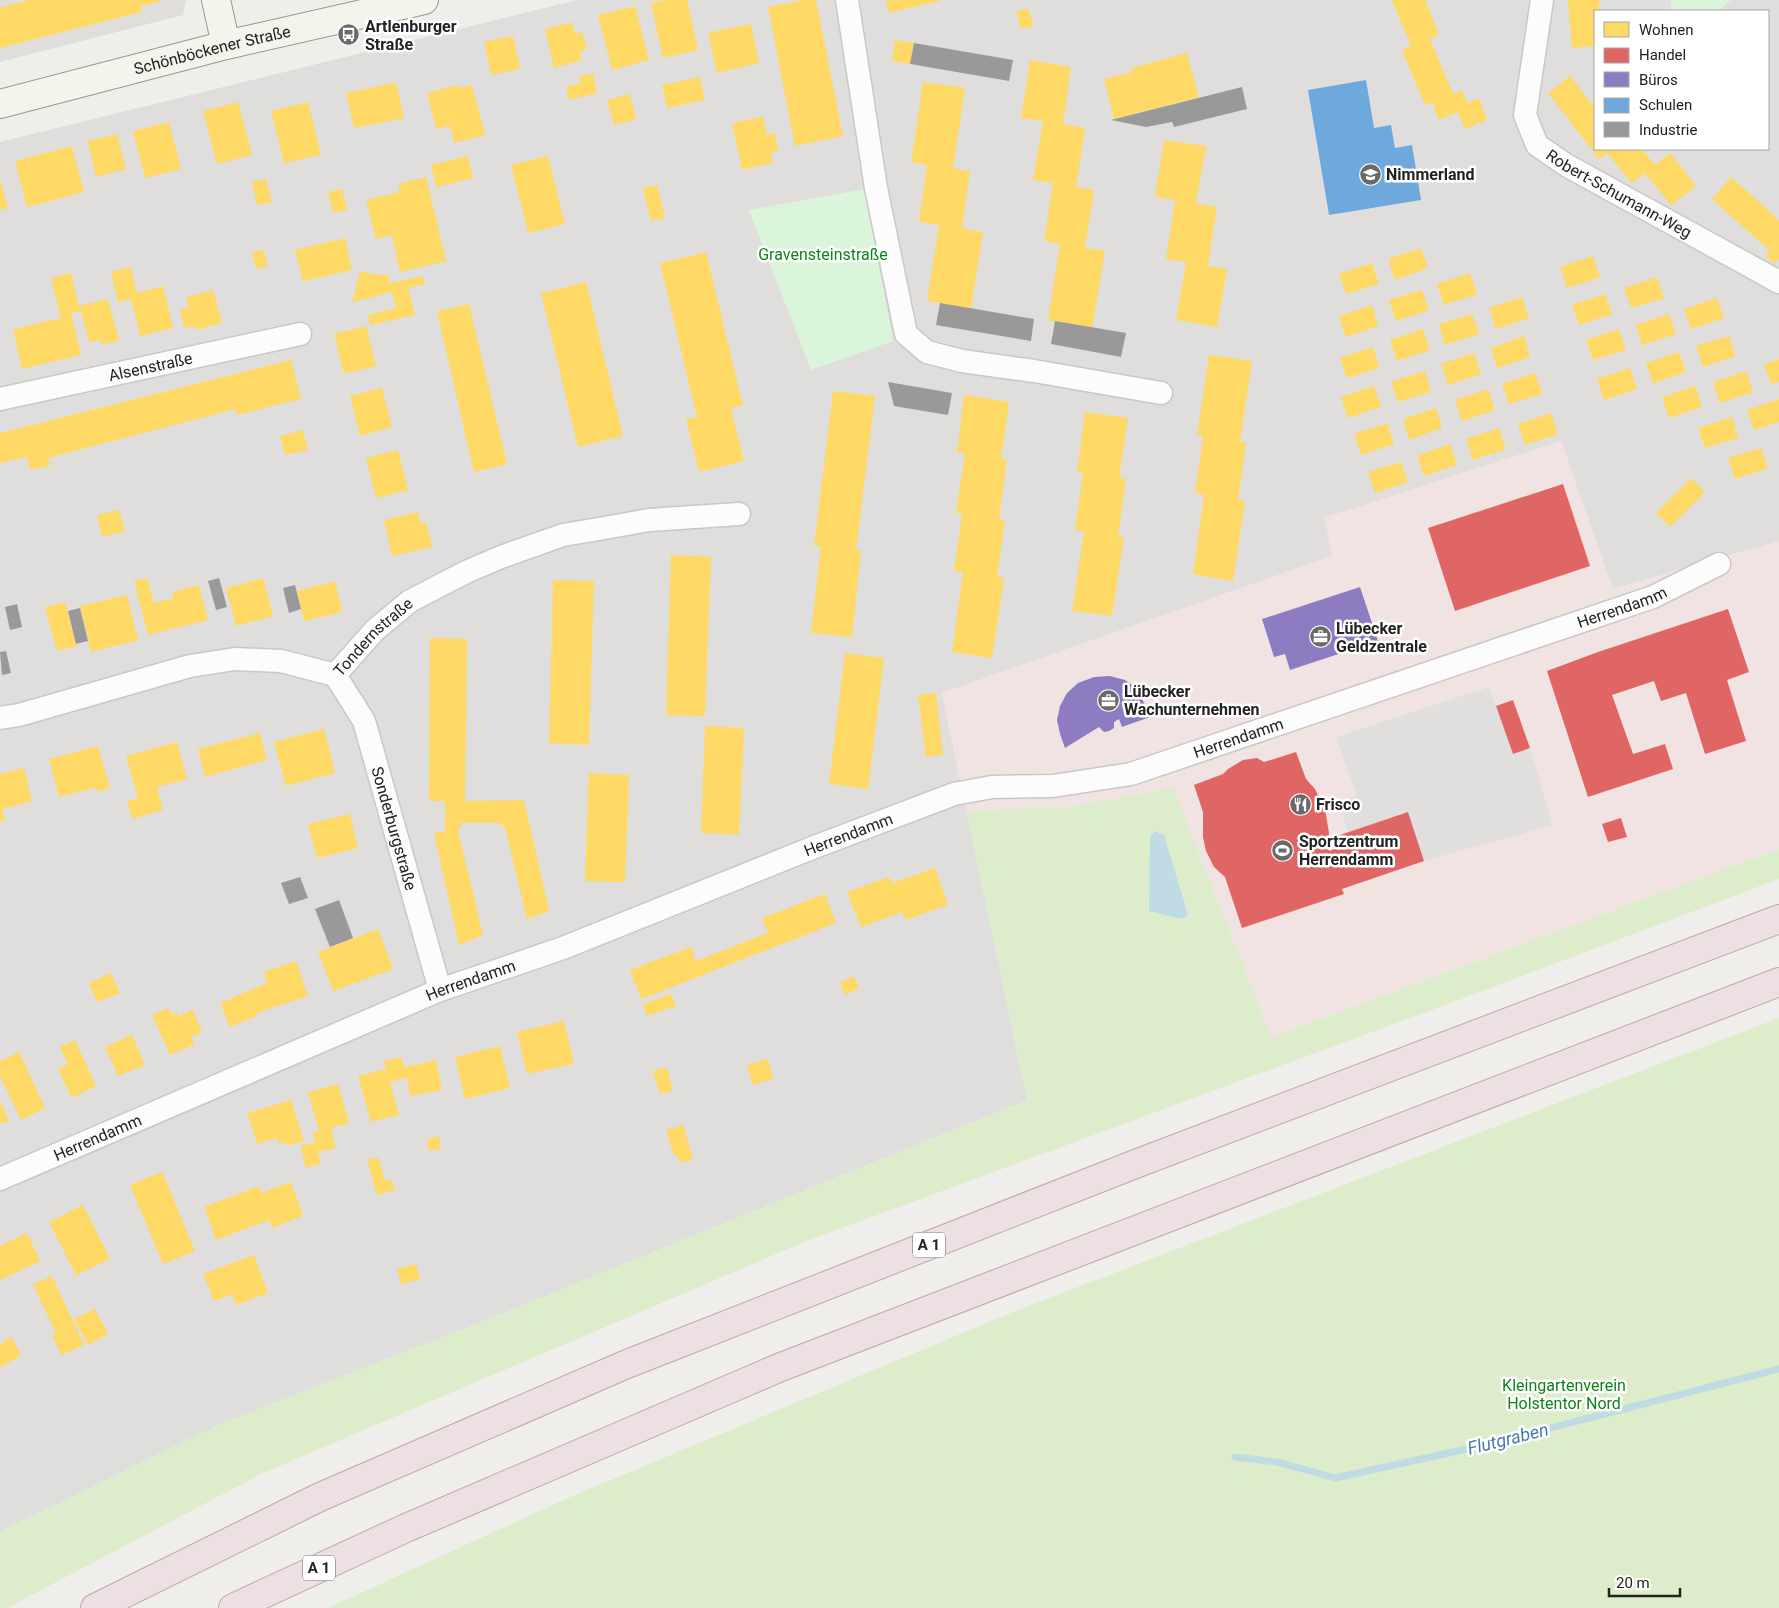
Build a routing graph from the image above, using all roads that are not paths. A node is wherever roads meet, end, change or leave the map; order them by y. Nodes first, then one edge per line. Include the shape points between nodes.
1 (216, 0) edge
2 (424, 0) edge
3 (847, 0) edge
4 (1542, 0) edge
5 (226, 45) junction
6 (0, 104) edge
7 (1779, 282) edge
8 (300, 334) dead end
9 (1161, 393) dead end
10 (0, 399) edge
11 (739, 514) dead end
12 (1719, 564) dead end
13 (334, 675) junction
14 (0, 718) edge
15 (1779, 919) edge
16 (1779, 982) edge
17 (440, 990) junction
18 (0, 1179) edge
19 (406, 1528) junction
20 (95, 1608) edge
21 (233, 1608) edge
22 (264, 1608) edge

1 - 5 main road
2 - 5 main road, Schönböckener Straße
3 - 9 street via 876,188 906,334 928,352 962,361
4 - 7 street, Robert-Schumann-Weg via 1525,114 1537,145 1566,165
5 - 6 main road, Schönböckener Straße
8 - 10 street, Alsenstraße
11 - 13 street, Tondernstraße via 649,520 564,535 501,557 410,601 375,630
12 - 17 street, Herrendamm via 1653,596 1131,774 1053,786 992,787 954,794 563,948
13 - 14 street, Tondernstraße via 281,661 235,659 190,666
13 - 17 street, Sonderburgstraße via 364,721
15 - 20 highway, A 1 via 1147,1159 627,1364 320,1497
16 - 19 highway, A 1 via 781,1368
17 - 18 street, Herrendamm
19 - 21 highway, A 1
19 - 22 highway

